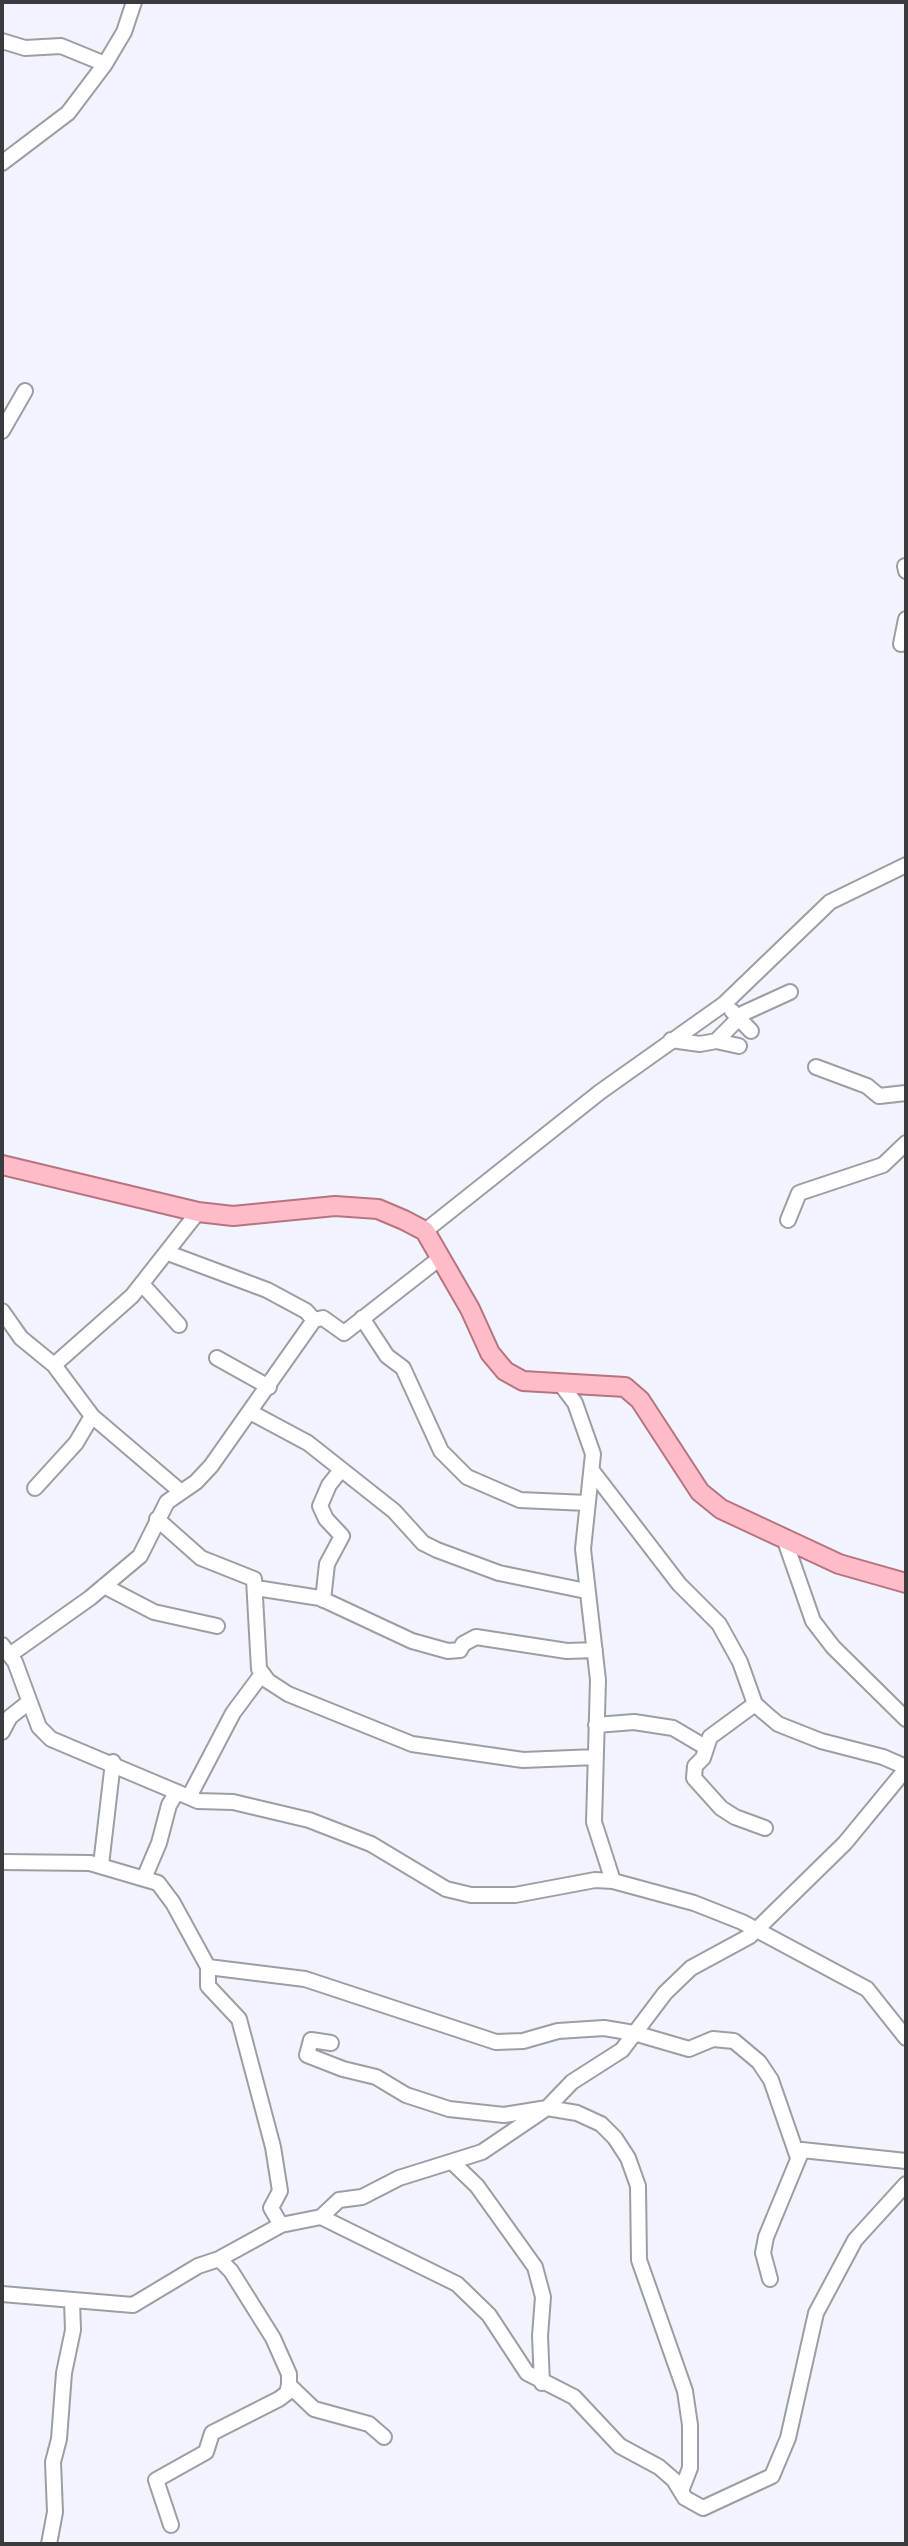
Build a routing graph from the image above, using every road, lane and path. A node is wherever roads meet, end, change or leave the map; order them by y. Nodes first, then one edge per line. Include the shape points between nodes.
1 (134, 2) edge
2 (2, 41) edge
3 (105, 64) junction
4 (2, 163) edge
5 (25, 391) dead end
6 (2, 431) edge
7 (906, 619) edge
8 (901, 644) dead end
9 (906, 865) edge
10 (790, 992) dead end
11 (724, 1004) junction
12 (738, 1018) junction
13 (751, 1031) dead end
14 (671, 1040) junction
15 (716, 1041) junction
16 (739, 1046) dead end
17 (816, 1067) dead end
18 (906, 1093) edge
19 (906, 1143) edge
20 (3, 1171) edge
21 (198, 1212) junction
22 (788, 1220) dead end
23 (425, 1231) junction
24 (168, 1253) junction
25 (440, 1258) junction
26 (142, 1284) junction
27 (2, 1311) edge
28 (362, 1318) junction
29 (314, 1320) junction
30 (179, 1325) dead end
31 (217, 1358) dead end
32 (54, 1365) junction
33 (560, 1383) junction
34 (269, 1387) junction
35 (252, 1413) junction
36 (92, 1416) junction
37 (341, 1470) junction
38 (593, 1472) junction
39 (35, 1488) dead end
40 (180, 1491) junction
41 (587, 1503) junction
42 (157, 1519) junction
43 (784, 1538) junction
44 (906, 1583) edge
45 (104, 1586) junction
46 (256, 1588) junction
47 (586, 1591) junction
48 (323, 1600) junction
49 (217, 1626) dead end
50 (6, 1649) edge
51 (595, 1650) junction
52 (262, 1674) junction
53 (29, 1702) junction
54 (755, 1704) junction
55 (906, 1719) edge
56 (596, 1725) junction
57 (2, 1732) edge
58 (706, 1744) junction
59 (596, 1757) junction
60 (113, 1762) junction
61 (906, 1768) edge
62 (183, 1795) junction
63 (765, 1828) dead end
64 (2, 1862) edge
65 (101, 1865) junction
66 (145, 1876) junction
67 (613, 1881) junction
68 (754, 1930) junction
69 (208, 1967) junction
70 (634, 2033) junction
71 (906, 2038) edge
72 (331, 2043) dead end
73 (547, 2108) junction
74 (797, 2155) junction
75 (906, 2161) edge
76 (452, 2162) junction
77 (906, 2184) edge
78 (321, 2217) junction
79 (281, 2225) junction
80 (219, 2259) junction
81 (770, 2279) dead end
82 (2, 2294) edge
83 (72, 2302) junction
84 (542, 2383) junction
85 (289, 2385) junction
86 (384, 2437) dead end
87 (681, 2491) junction
88 (171, 2525) dead end
89 (49, 2544) edge

1 - 3 street
2 - 3 street via 25,48 61,46
3 - 4 street via 68,113
5 - 6 street
7 - 8 street
9 - 11 street via 830,902
10 - 12 street
11 - 12 street
11 - 14 street
12 - 13 street
12 - 15 street
14 - 15 street
14 - 23 street
15 - 16 street
17 - 18 street via 867,1086 879,1096
19 - 22 street via 883,1165 799,1193
20 - 21 main road
21 - 23 main road via 233,1216 335,1206 378,1209
21 - 24 street
23 - 25 main road
24 - 26 street
24 - 29 street via 267,1290
25 - 28 street
25 - 33 main road via 490,1353 505,1371 523,1381
26 - 30 street
26 - 32 street
27 - 32 street via 21,1338
28 - 29 street via 344,1333 323,1318
28 - 41 street via 387,1356 403,1368 441,1451 467,1477 520,1500
29 - 34 street
31 - 34 street
32 - 36 street
33 - 38 street via 587,1433
33 - 43 main road via 625,1387 640,1400 700,1492 721,1509
34 - 35 street
35 - 37 street via 308,1443
35 - 40 street via 196,1482
36 - 39 street via 76,1443
36 - 40 street
37 - 47 street via 437,1550 522,1580
37 - 48 street via 320,1506 342,1536 327,1564
38 - 41 street
38 - 54 street via 679,1584 719,1624
40 - 42 street
41 - 47 street
42 - 45 street via 140,1556
42 - 46 street via 191,1551 252,1577
43 - 44 main road via 839,1564
43 - 55 street via 813,1621
45 - 49 street via 154,1612
45 - 50 street
46 - 48 street
46 - 52 street via 256,1649
47 - 51 street
48 - 51 street via 412,1641 448,1651 460,1650 476,1637 567,1651
50 - 53 street
51 - 56 street
52 - 59 street via 288,1694 412,1744 523,1760
52 - 62 street
53 - 57 street via 10,1717
53 - 60 street via 47,1737
54 - 58 street
54 - 61 street via 795,1732
56 - 58 street via 634,1722 673,1728
56 - 59 street
58 - 63 street via 694,1771 702,1791 735,1817
59 - 67 street via 594,1822
60 - 62 street
60 - 65 street
61 - 68 street via 845,1843
62 - 66 street via 169,1805
62 - 67 street via 309,1820 371,1844 446,1889 471,1895 515,1895
64 - 65 street
65 - 66 street
66 - 69 street via 173,1903
67 - 68 street via 694,1903
68 - 70 street via 691,1968
68 - 71 street via 867,1989
69 - 70 street via 305,1979 496,2042 604,2028
69 - 79 street via 208,1986 233,2010 247,2043 280,2191 271,2208
70 - 73 street via 622,2050 572,2082
70 - 74 street via 689,2049 724,2039 746,2049 771,2080
72 - 73 street via 311,2040 307,2055 449,2109 504,2115
73 - 76 street via 482,2152
73 - 87 street via 601,2124 622,2148 634,2173 639,2260 685,2391 690,2468
74 - 75 street via 810,2149
74 - 81 street via 766,2237 763,2253
76 - 78 street via 399,2178 362,2197 339,2200
76 - 84 street via 477,2186 535,2267 543,2297
77 - 87 street via 855,2240 816,2313 800,2392 772,2476 703,2508
78 - 79 street
78 - 84 street via 457,2284 489,2315 522,2367
79 - 80 street
80 - 83 street via 133,2305
80 - 85 street via 273,2338
82 - 83 street
83 - 89 street
84 - 87 street via 574,2397 620,2446 659,2467
85 - 86 street via 314,2409 369,2424
85 - 88 street via 279,2399 212,2433 206,2452 156,2480

